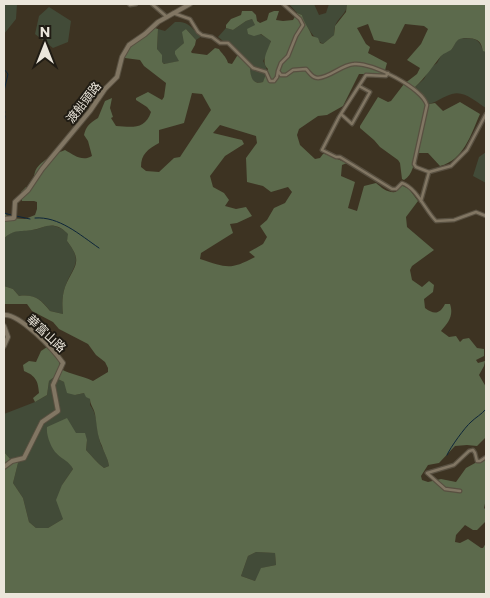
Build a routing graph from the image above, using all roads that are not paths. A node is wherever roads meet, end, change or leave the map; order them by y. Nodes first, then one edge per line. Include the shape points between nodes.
1 (129, 4) edge
2 (136, 4) edge
3 (152, 4) edge
4 (190, 4) edge
5 (283, 4) edge
6 (173, 13) junction
7 (167, 16) junction
8 (278, 71) junction
9 (388, 73) junction
10 (359, 86) junction
11 (486, 114) edge
12 (342, 115) junction
13 (429, 172) junction
14 (421, 202) junction
15 (486, 216) edge
16 (4, 219) edge
17 (4, 314) edge
18 (4, 326) edge
19 (4, 346) edge
20 (486, 457) edge
21 (4, 467) edge
22 (460, 491) dead end

1 - 2 street
3 - 7 street
4 - 6 street, 渡船頭路
5 - 8 street via 300,18 303,25
6 - 7 street, 渡船頭路
6 - 8 street via 190,19 202,35 228,43 253,68 266,72 270,81
7 - 16 street, 渡船頭路 via 126,49 117,77 15,202 14,218
8 - 9 street via 284,75 306,69 317,78 342,67 362,64
9 - 10 street via 386,76 366,76
9 - 13 street via 426,100 414,164
10 - 12 street
10 - 12 street via 370,92 352,124
11 - 13 street via 467,150 450,166
12 - 14 street via 321,151 340,157 392,189 402,182
13 - 14 street
14 - 15 street via 439,222 476,212
17 - 21 street, 華富山路 via 29,328 63,363 53,385 58,412 42,422 24,458
18 - 19 street via 8,337
20 - 22 street via 477,461 473,450 469,451 454,465 428,474 445,489

